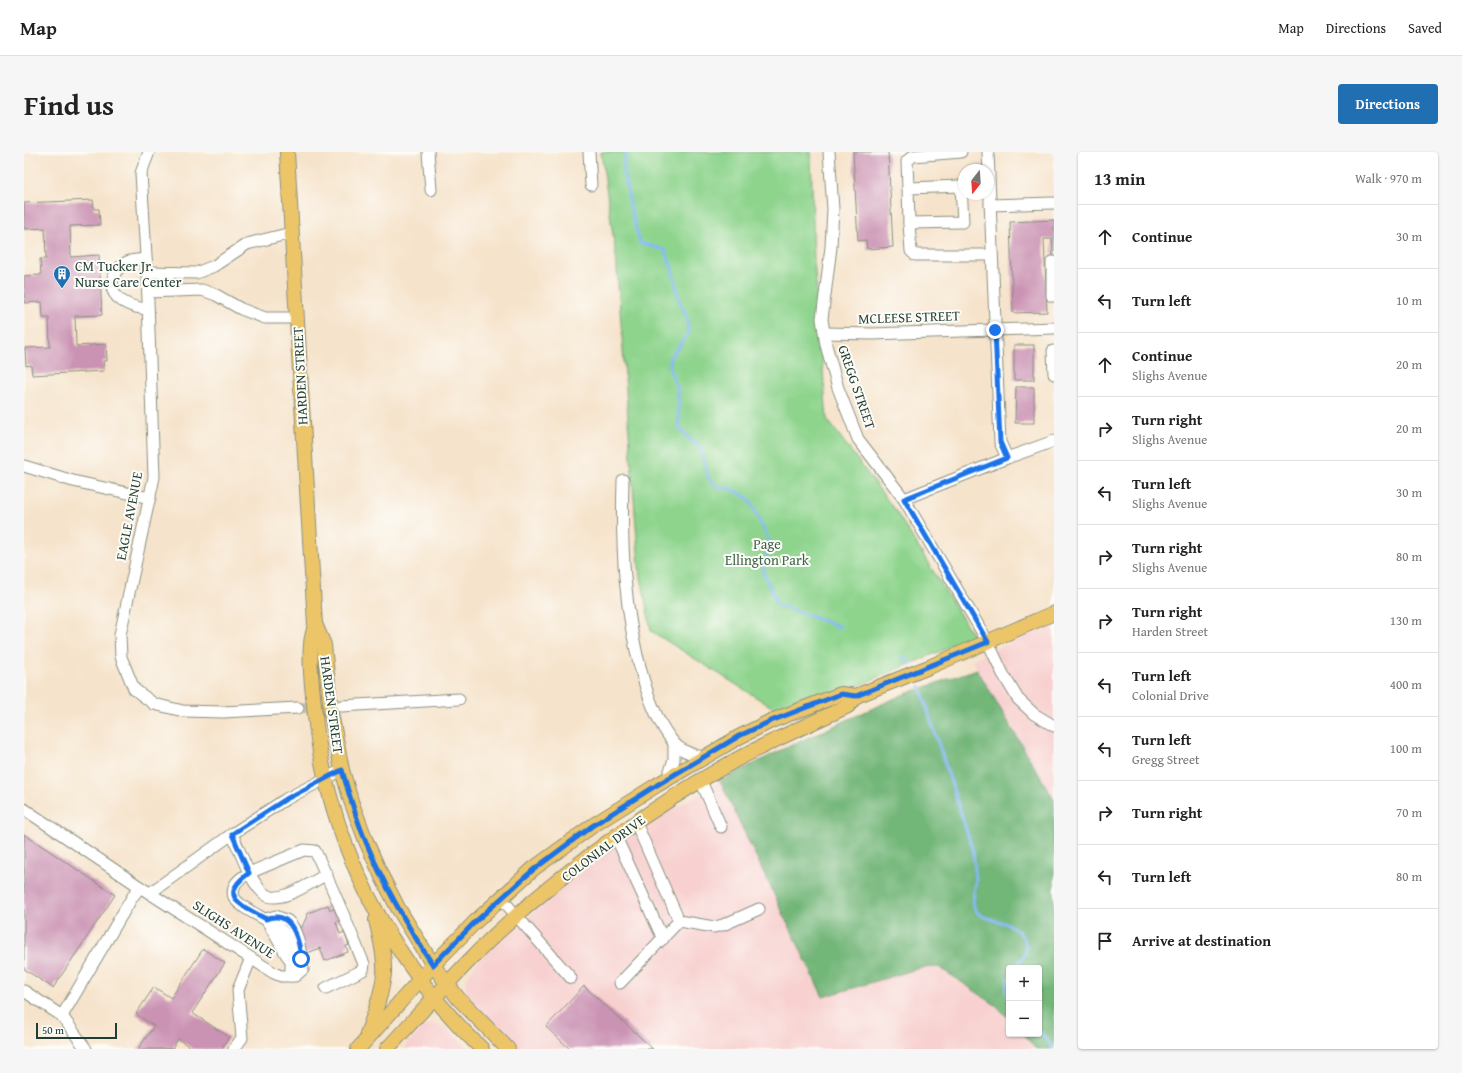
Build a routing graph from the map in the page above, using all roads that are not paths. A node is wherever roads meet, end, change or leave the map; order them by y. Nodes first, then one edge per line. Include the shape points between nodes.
1 (149, 152) edge
2 (288, 152) edge
3 (428, 152) edge
4 (589, 152) edge
5 (829, 152) edge
6 (961, 152) edge
7 (988, 152) edge
8 (591, 185) dead end
9 (908, 188) junction
10 (431, 190) dead end
11 (1054, 203) edge
12 (990, 205) junction
13 (909, 223) junction
14 (291, 233) junction
15 (991, 255) junction
16 (146, 259) junction
17 (1054, 262) edge
18 (147, 272) junction
19 (148, 292) junction
20 (1054, 296) edge
21 (148, 309) junction
22 (296, 318) junction
23 (1054, 328) edge
24 (995, 330) junction
25 (825, 334) junction
26 (1053, 351) edge
27 (1054, 374) edge
28 (1054, 441) edge
29 (1007, 458) junction
30 (24, 466) edge
31 (623, 480) dead end
32 (150, 498) junction
33 (904, 499) junction
34 (1054, 613) edge
35 (315, 624) junction
36 (988, 642) junction
37 (856, 696) junction
38 (459, 699) dead end
39 (343, 706) tunnel mouth
40 (298, 708) tunnel mouth
41 (1054, 726) edge
42 (674, 744) junction
43 (703, 757) junction
44 (342, 770) junction
45 (324, 779) junction
46 (666, 779) junction
47 (700, 781) junction
48 (24, 809) edge
49 (636, 823) junction
50 (722, 827) dead end
51 (232, 834) junction
52 (616, 837) junction
53 (249, 873) junction
54 (327, 874) junction
55 (140, 887) junction
56 (150, 893) junction
57 (501, 898) junction
58 (372, 904) junction
59 (759, 910) dead end
60 (518, 916) junction
61 (680, 921) junction
62 (663, 939) junction
63 (251, 958) junction
64 (433, 965) junction
65 (571, 978) dead end
66 (420, 980) junction
67 (620, 983) dead end
68 (447, 984) junction
69 (326, 988) dead end
70 (24, 991) edge
71 (434, 999) junction
72 (62, 1016) junction
73 (361, 1046) edge
74 (86, 1049) edge
75 (234, 1049) edge
76 (387, 1049) edge
77 (482, 1049) edge
78 (508, 1049) edge

1 - 16 street, EAGLE AVENUE via 141,173
2 - 14 main road, HARDEN STREET
3 - 10 street
4 - 8 street
5 - 25 street, GREGG STREET via 833,209 822,319
6 - 9 street via 913,156 907,162
7 - 12 street
9 - 13 street
9 - 13 street via 962,186 963,222
11 - 12 street
12 - 15 street
13 - 15 street via 911,252 915,255
14 - 18 street via 247,244 214,266 196,273
14 - 22 main road, HARDEN STREET
15 - 24 street
16 - 18 street, EAGLE AVENUE
16 - 21 street via 121,266 115,272 112,282 114,292 121,300 130,306
17 - 20 street
18 - 19 street, EAGLE AVENUE
19 - 21 street, EAGLE AVENUE
19 - 22 street via 202,290 265,318
21 - 32 street, EAGLE AVENUE via 154,477
22 - 35 main road, HARDEN STREET
23 - 24 street, MCLEESE STREET
24 - 25 street, MCLEESE STREET
24 - 29 street via 1000,442
25 - 33 street, GREGG STREET via 838,388 858,439
26 - 27 street
28 - 29 street
29 - 33 street
30 - 32 street via 73,481
31 - 42 street via 624,568 633,639 655,713
32 - 40 street, EAGLE AVENUE via 120,635 121,657 134,689 154,704 183,711 223,712
33 - 36 street, GREGG STREET
34 - 36 main road, COLONIAL DRIVE
35 - 44 main road, HARDEN STREET via 324,645 331,713
35 - 45 main road, HARDEN STREET via 311,644 312,681 315,722
36 - 37 main road, COLONIAL DRIVE
36 - 41 street, GREGG STREET via 1018,699 1034,714
37 - 43 main road, COLONIAL DRIVE via 841,694 771,721
37 - 47 main road, COLONIAL DRIVE via 848,706 734,761
38 - 39 street
42 - 43 street via 689,754
42 - 46 street via 674,760
43 - 46 main road, COLONIAL DRIVE
44 - 45 street
44 - 64 main road, HARDEN STREET via 351,801 382,877
45 - 51 street via 286,799
45 - 58 main road, HARDEN STREET via 345,845
46 - 57 main road, COLONIAL DRIVE via 560,848
47 - 49 main road, COLONIAL DRIVE
47 - 50 street
48 - 55 street, SLIGHS AVENUE
49 - 52 main road, COLONIAL DRIVE
49 - 61 street
51 - 53 street
51 - 56 street
52 - 60 main road, COLONIAL DRIVE via 542,894
52 - 62 street
53 - 54 street via 267,896 283,897
53 - 54 street, SLIGHS AVENUE via 304,850 315,851
53 - 63 street, SLIGHS AVENUE via 235,884 234,897 243,906 283,931 297,965 293,974 287,977
54 - 69 street via 364,964 363,970
55 - 56 street, SLIGHS AVENUE
55 - 72 street
56 - 63 street, SLIGHS AVENUE
57 - 60 street
57 - 64 main road, COLONIAL DRIVE
58 - 66 main road, HARDEN STREET
58 - 73 main road via 382,948 384,975 373,1019
59 - 61 street via 714,927
60 - 65 street
60 - 68 main road, COLONIAL DRIVE
61 - 62 street
62 - 67 street
63 - 75 street via 238,990 242,1038
64 - 66 main road, COLONIAL DRIVE
64 - 68 main road, HARDEN STREET
66 - 71 main road, HARDEN STREET
66 - 73 main road, COLONIAL DRIVE
68 - 71 main road, COLONIAL DRIVE
68 - 78 main road, HARDEN STREET
70 - 72 street
71 - 76 main road, COLONIAL DRIVE
71 - 77 main road, HARDEN STREET
72 - 74 street

